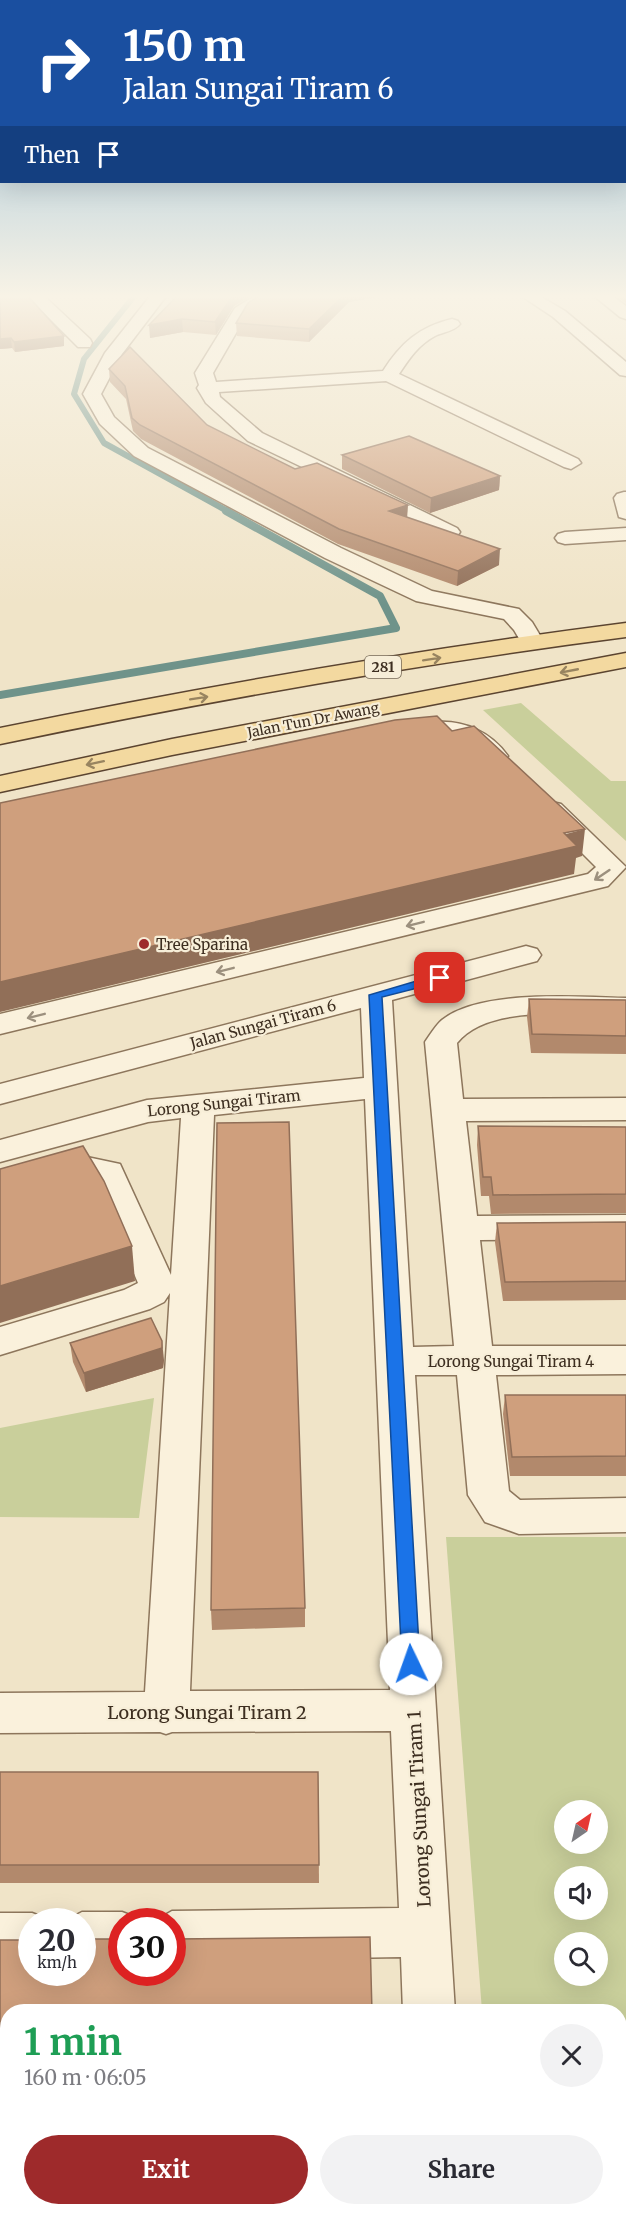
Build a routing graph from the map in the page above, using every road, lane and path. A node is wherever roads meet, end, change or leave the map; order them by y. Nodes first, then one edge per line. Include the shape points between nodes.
1 (95, 398) edge
2 (212, 398) edge
3 (436, 398) edge
4 (571, 463) dead end
5 (450, 532) edge
6 (626, 534) edge
7 (566, 538) dead end
8 (626, 630) edge
9 (532, 642) junction
10 (625, 661) edge
11 (141, 707) junction
12 (0, 736) edge
13 (376, 741) edge
14 (0, 742) edge
15 (172, 747) junction
16 (2, 784) edge
17 (526, 955) dead end
18 (376, 995) junction
19 (626, 1007) edge
20 (0, 1024) edge
21 (380, 1086) junction
22 (0, 1094) edge
23 (198, 1105) junction
24 (626, 1109) edge
25 (448, 1110) junction
26 (0, 1151) edge
27 (0, 1191) edge
28 (626, 1227) edge
29 (459, 1228) junction
30 (0, 1341) edge
31 (626, 1360) edge
32 (395, 1361) junction
33 (474, 1361) junction
34 (626, 1515) edge
35 (414, 1710) junction
36 (0, 1713) edge
37 (166, 1714) junction
38 (425, 1932) junction
39 (186, 1936) edge
40 (0, 1938) edge
41 (18, 1938) edge
42 (429, 2004) edge

1 - 9 street via 107,420 141,452 424,596 511,614
2 - 5 street via 255,437
3 - 4 street
6 - 7 street
8 - 9 main road, 281
11 -> 9 main road, 281
10 -> 15 main road, Jalan Tun Dr Awang
11 - 12 main road, 281
11 - 15 main road via 124,717 114,730 129,740
13 -> 20 street via 434,729 457,729 471,734 612,867 610,872 598,880
14 - 16 main road via 21,748 30,760 26,768
15 -> 16 main road, Jalan Tun Dr Awang
17 - 18 street, Jalan Sungai Tiram 6
18 - 21 street, Lorong Sungai Tiram 1
18 - 22 street, Jalan Sungai Tiram 6
19 - 25 street via 508,1008 461,1021 441,1042
21 - 23 street, Lorong Sungai Tiram
21 - 32 street, Lorong Sungai Tiram 1
23 - 26 street, Lorong Sungai Tiram via 147,1110
23 - 37 street
24 - 25 street
25 - 29 street
27 - 30 street via 87,1168 108,1172 156,1282 150,1293 138,1300
28 - 29 street
29 - 33 street
31 - 33 street, Lorong Sungai Tiram 4
32 - 33 street, Lorong Sungai Tiram 4
32 - 35 street, Lorong Sungai Tiram 1
33 - 34 street via 489,1495 500,1510 519,1516
35 - 37 street, Lorong Sungai Tiram 2
35 - 38 street, Lorong Sungai Tiram 1
36 - 37 street, Lorong Sungai Tiram 2
38 - 39 street
38 - 42 street, Lorong Sungai Tiram 1
40 - 41 street

